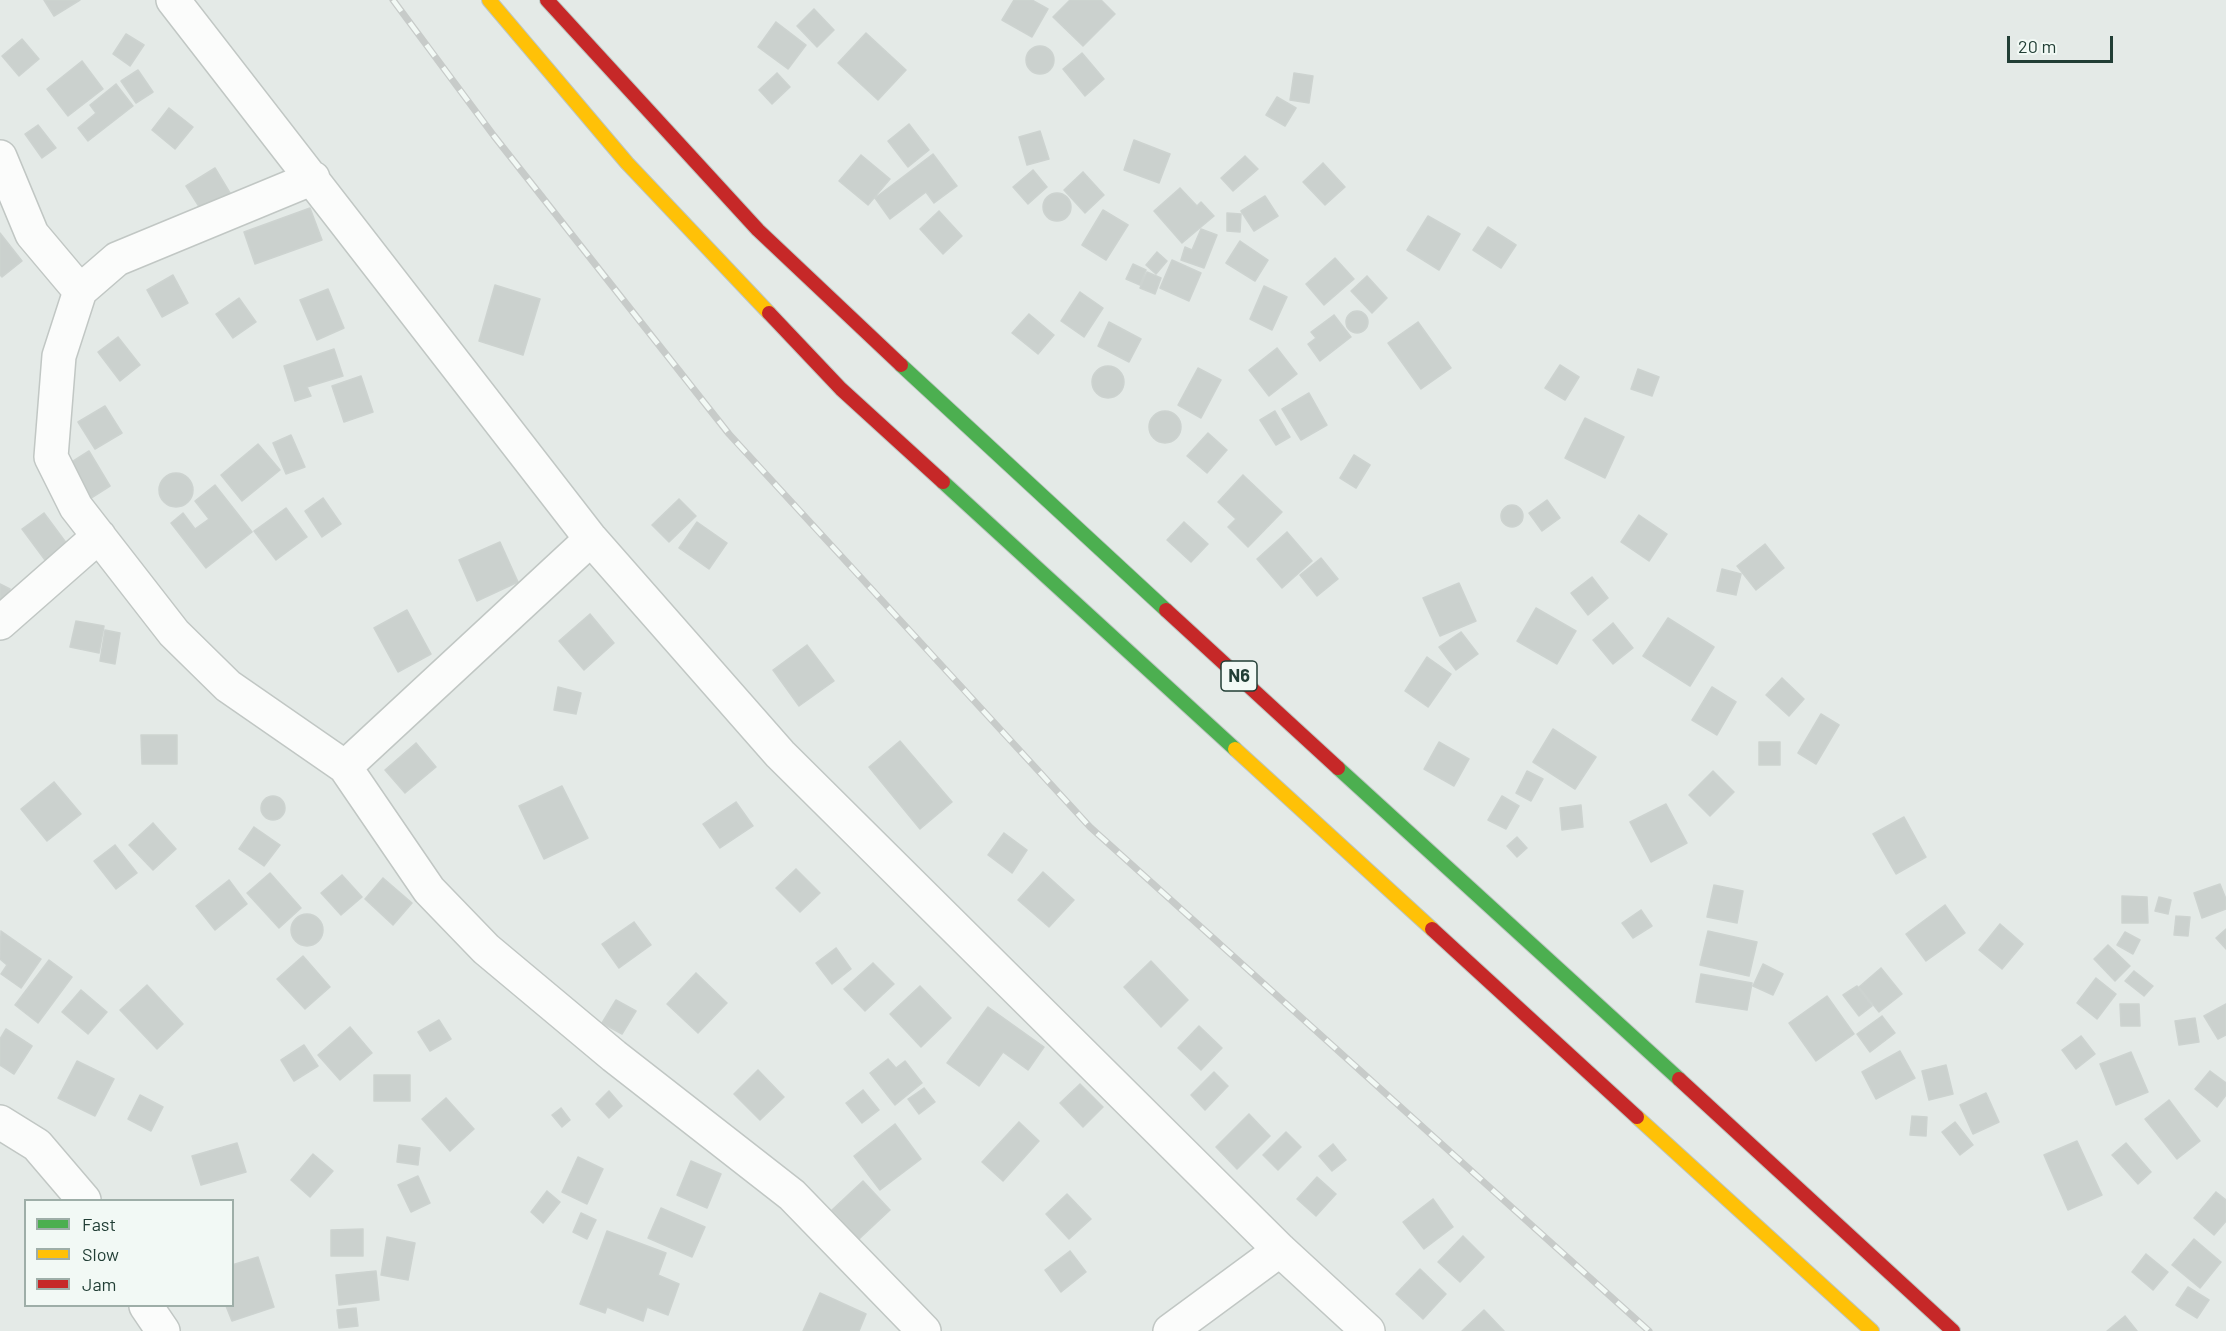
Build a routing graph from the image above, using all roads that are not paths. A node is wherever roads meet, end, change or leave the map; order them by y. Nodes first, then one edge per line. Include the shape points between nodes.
1 (173, 0) edge
2 (489, 0) edge
3 (547, 0) edge
4 (0, 156) edge
5 (313, 178) junction
6 (80, 291) junction
7 (99, 536) junction
8 (591, 539) junction
9 (0, 623) edge
10 (345, 767) junction
11 (0, 1122) edge
12 (83, 1199) edge
13 (1280, 1250) junction
14 (147, 1307) edge
15 (163, 1331) edge
16 (924, 1331) edge
17 (1170, 1331) edge
18 (1368, 1331) edge
19 (1872, 1331) edge
20 (1953, 1331) edge

1 - 5 street
2 - 19 highway via 627,163 841,389
3 - 20 highway, N6 via 758,230 947,409
4 - 6 street via 32,234
5 - 6 street via 117,259
5 - 8 street
6 - 7 street via 59,356 51,457 76,507
7 - 9 street
7 - 10 street via 174,633 228,686
8 - 10 street
8 - 13 street via 780,754
10 - 16 street via 429,890 486,949 614,1056 792,1195
11 - 12 street via 37,1145
13 - 17 street
13 - 18 street
14 - 15 street

